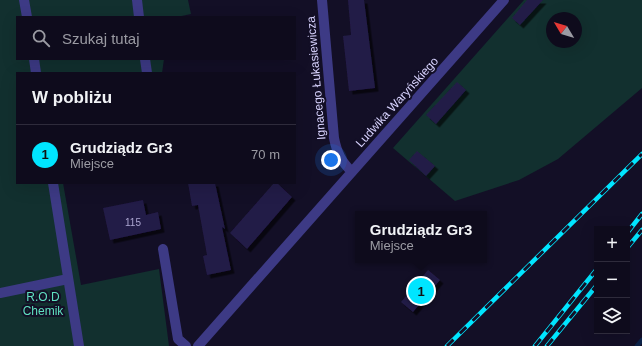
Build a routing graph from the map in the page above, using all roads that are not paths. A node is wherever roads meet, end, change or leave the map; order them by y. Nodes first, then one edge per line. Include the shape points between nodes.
1 (24, 0) edge
2 (137, 0) edge
3 (322, 0) edge
4 (504, 0) edge
5 (27, 16) edge
6 (139, 16) edge
7 (34, 60) edge
8 (145, 60) edge
9 (36, 72) edge
10 (147, 72) edge
11 (352, 172) junction
12 (53, 184) edge
13 (163, 249) dead end
14 (68, 279) junction
15 (0, 293) edge
16 (79, 346) edge
17 (186, 346) edge
18 (198, 346) edge

1 - 5 street
2 - 6 street
3 - 11 street, Ignacego Łukasiewicza via 334,138 337,153
4 - 11 street, Ludwika Waryńskiego
7 - 9 street
8 - 10 street
11 - 18 street, Ludwika Waryńskiego
12 - 14 street
13 - 17 street via 178,339
14 - 15 street
14 - 16 street

